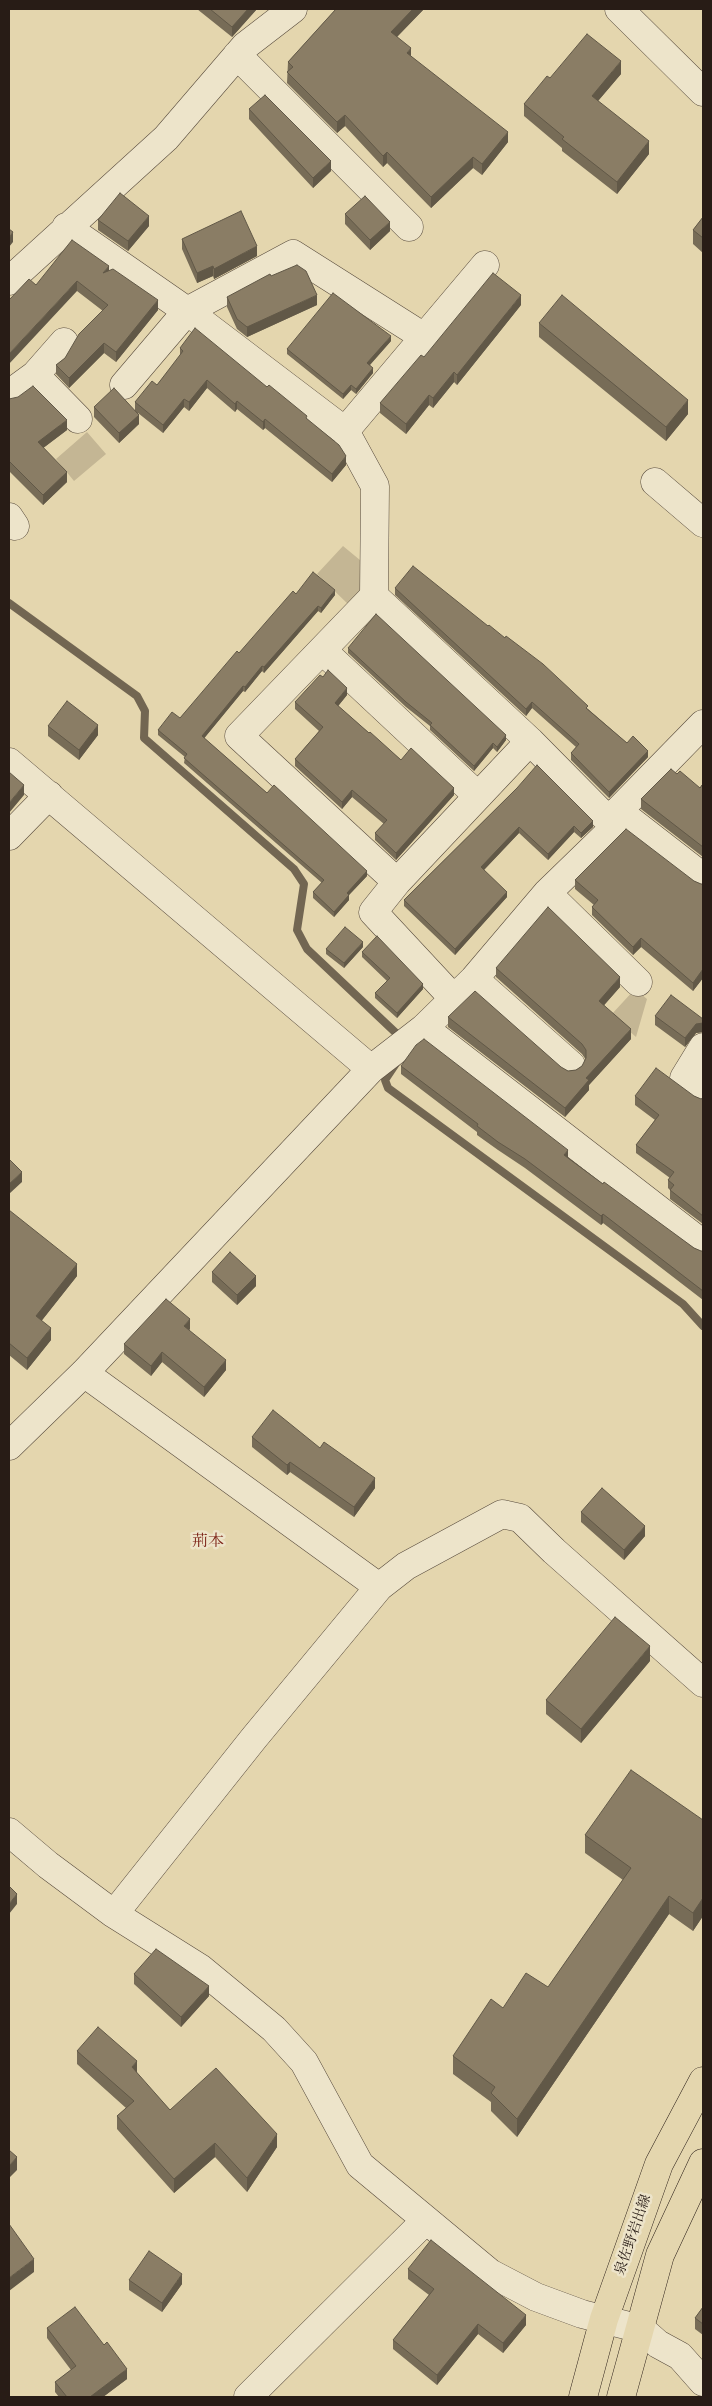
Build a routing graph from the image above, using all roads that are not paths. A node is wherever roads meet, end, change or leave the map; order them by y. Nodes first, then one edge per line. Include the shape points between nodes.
1 (619, 9) edge
2 (288, 10) edge
3 (237, 55) junction
4 (703, 92) edge
5 (66, 227) junction
6 (409, 227) dead end
7 (485, 265) dead end
8 (9, 281) edge
9 (187, 311) junction
10 (424, 337) junction
11 (64, 342) dead end
12 (35, 375) junction
13 (124, 385) dead end
14 (9, 394) edge
15 (78, 420) dead end
16 (345, 431) junction
17 (655, 482) dead end
18 (703, 523) edge
19 (374, 596) junction
20 (322, 650) junction
21 (703, 724) edge
22 (530, 741) junction
23 (9, 762) edge
24 (49, 795) junction
25 (478, 796) junction
26 (617, 819) junction
27 (9, 836) edge
28 (703, 878) edge
29 (397, 882) junction
30 (547, 893) junction
31 (474, 980) junction
32 (638, 982) dead end
33 (454, 999) junction
34 (409, 1040) junction
35 (703, 1046) edge
36 (571, 1064) dead end
37 (371, 1069) junction
38 (703, 1092) edge
39 (703, 1244) edge
40 (84, 1373) junction
41 (9, 1446) edge
42 (380, 1587) junction
43 (703, 1683) edge
44 (9, 1832) edge
45 (114, 1914) junction
46 (703, 2080) edge
47 (703, 2163) edge
48 (425, 2221) junction
49 (604, 2319) junction
50 (641, 2329) junction
51 (703, 2382) edge
52 (248, 2397) edge
53 (582, 2397) edge
54 (621, 2397) edge

1 - 4 street
2 - 3 street
3 - 5 street via 166,138
3 - 6 street
5 - 8 street
5 - 9 street
7 - 10 street
9 - 10 street via 292,254
9 - 13 street
9 - 16 street
10 - 16 street
11 - 12 street
12 - 14 street
12 - 15 street
16 - 19 street via 375,486
17 - 18 street
19 - 20 street
19 - 22 street
20 - 25 street
20 - 29 street via 239,736
21 - 26 street
22 - 25 street
22 - 26 street
23 - 24 street
24 - 27 street
24 - 37 street
25 - 29 street
26 - 28 street
26 - 30 street
29 - 33 street via 373,912
30 - 31 street
30 - 32 street
31 - 33 street
31 - 36 street
33 - 34 street
34 - 37 street
34 - 39 street
35 - 38 street via 684,1078
37 - 40 street
40 - 41 street
40 - 42 street
42 - 43 street via 406,1566 502,1514 520,1518
42 - 45 street
44 - 45 street
45 - 48 street via 200,1968 274,2029 304,2062 360,2165
46 - 49 main road, 泉佐野岩出線 via 659,2164
47 - 50 main road via 660,2255
48 - 49 street via 490,2273 536,2298
48 - 52 street
49 - 50 street
49 - 53 main road, 泉佐野岩出線
50 - 51 street via 658,2344 680,2356
50 - 54 main road

